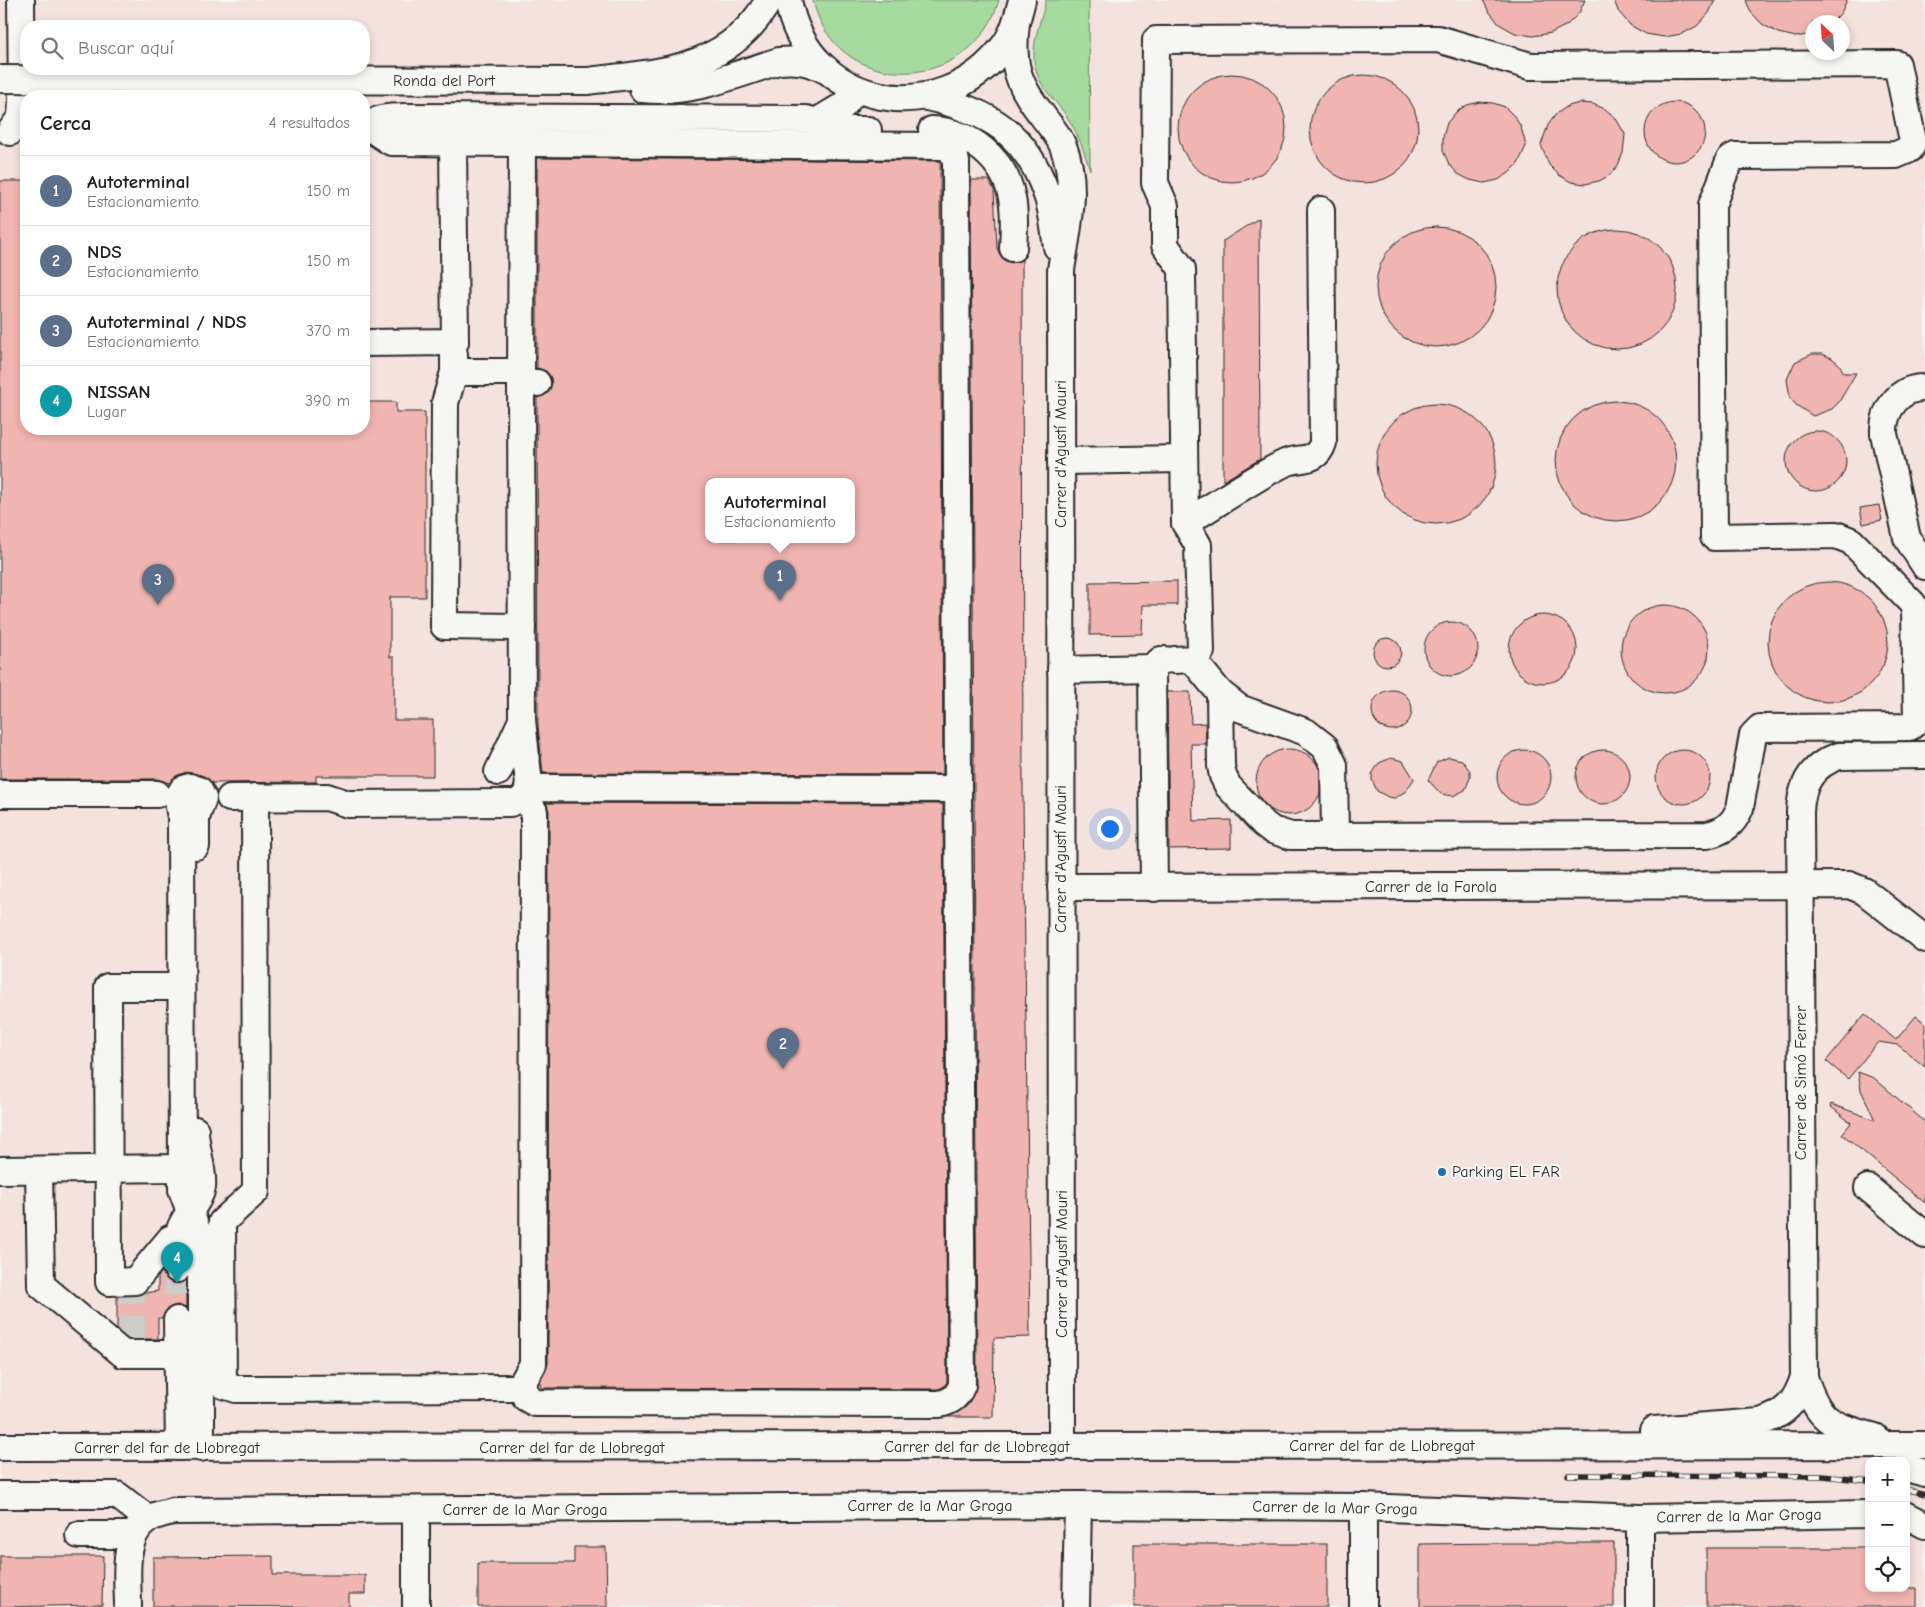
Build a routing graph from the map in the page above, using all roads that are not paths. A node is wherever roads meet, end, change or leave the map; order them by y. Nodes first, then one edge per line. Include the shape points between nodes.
1 (21, 0) edge
2 (769, 0) edge
3 (788, 0) edge
4 (1019, 12) edge
5 (20, 20) edge
6 (20, 30) edge
7 (828, 71) junction
8 (0, 79) edge
9 (588, 82) junction
10 (857, 89) junction
11 (927, 97) junction
12 (17, 120) edge
13 (816, 122) junction
14 (370, 124) edge
15 (370, 130) edge
16 (452, 143) junction
17 (522, 143) junction
18 (1321, 210) dead end
19 (1013, 248) dead end
20 (1061, 270) junction
21 (454, 342) junction
22 (370, 343) edge
23 (454, 372) junction
24 (526, 379) junction
25 (1925, 388) edge
26 (1184, 459) junction
27 (1061, 461) junction
28 (1185, 524) junction
29 (1925, 566) edge
30 (522, 627) junction
31 (1173, 657) junction
32 (1061, 670) junction
33 (1220, 693) junction
34 (522, 720) junction
35 (1925, 755) edge
36 (497, 774) junction
37 (958, 789) junction
38 (522, 793) junction
39 (0, 794) edge
40 (242, 798) junction
41 (185, 800) junction
42 (468, 803) junction
43 (1336, 836) junction
44 (1800, 886) junction
45 (1062, 887) junction
46 (1154, 888) junction
47 (1925, 939) edge
48 (181, 994) junction
49 (182, 1168) junction
50 (108, 1169) junction
51 (0, 1170) edge
52 (39, 1170) junction
53 (1868, 1188) dead end
54 (181, 1225) junction
55 (1925, 1235) edge
56 (172, 1269) tunnel mouth
57 (168, 1354) junction
58 (1804, 1377) junction
59 (523, 1388) junction
60 (178, 1411) junction
61 (0, 1437) edge
62 (1592, 1446) junction
63 (1636, 1446) junction
64 (0, 1447) edge
65 (29, 1447) junction
66 (190, 1447) junction
67 (1062, 1447) junction
68 (1912, 1453) edge
69 (1865, 1462) edge
70 (1925, 1473) edge
71 (0, 1495) edge
72 (1078, 1505) junction
73 (1363, 1507) junction
74 (416, 1511) junction
75 (1865, 1514) edge
76 (1910, 1517) edge
77 (1640, 1518) junction
78 (1925, 1525) edge
79 (140, 1527) junction
80 (79, 1535) dead end
81 (128, 1607) edge
82 (416, 1607) edge
83 (1076, 1607) edge
84 (1363, 1607) edge
85 (1640, 1607) edge

1 - 5 street
2 - 9 street via 752,26 707,58 674,70
3 - 7 street via 797,30 807,48
4 - 11 street via 1005,45 982,71 955,88
4 - 20 street via 1013,57 1022,87 1055,132 1068,160 1071,205
6 - 12 street
7 - 9 street via 808,62 792,60 703,84 669,89 651,90
7 - 10 street
8 - 9 street, Ronda del Port, bridge
10 - 11 street via 901,99
10 - 13 street via 843,106
11 - 20 street via 961,105 986,116 1018,141 1032,161 1048,197
13 - 14 street via 786,119 390,117
13 - 19 street via 846,130 952,132 972,142 987,153 1006,179 1014,210
15 - 16 street via 391,142
16 - 17 street
16 - 21 street
17 - 24 street
17 - 37 street via 943,146 953,150 956,162
18 - 28 street via 1321,450 1308,460 1286,463
20 - 27 street, Carrer d'Agustí Mauri
21 - 22 street
21 - 23 street
23 - 24 street
23 - 30 street via 445,403 444,626
24 - 30 street via 529,425
25 - 29 street via 1908,391 1896,399 1888,409 1884,434 1907,538
26 - 27 street
26 - 28 street
26 - 43 street via 1182,269 1165,245 1165,206 1155,183 1156,40 1438,39 1530,66 1897,64 1912,136 1910,149 1896,154 1735,156 1730,159 1714,196 1714,537 1836,535 1851,541 1913,604 1917,721 1910,727 1760,728 1753,735 1736,819 1718,832 1707,835
27 - 32 street, Carrer d'Agustí Mauri
28 - 31 street via 1198,545 1201,651
30 - 34 street
31 - 32 street
31 - 33 street
31 - 46 street
32 - 45 street, Carrer d'Agustí Mauri
33 - 43 street via 1239,708 1306,732 1325,747 1334,765
33 - 43 street via 1221,766 1228,786 1272,830 1291,836
34 - 36 street
34 - 38 street
35 - 44 street, Carrer de Simó Ferrer via 1839,756 1814,770 1802,789
36 - 38 street via 503,769 515,768 525,774
36 - 42 street via 481,798
37 - 38 street
37 - 59 street via 962,1385 958,1396 940,1404 535,1403 526,1398
38 - 42 street
38 - 59 street via 534,811 533,1364
39 - 41 street
40 - 41 street
40 - 42 street via 327,797 348,804
40 - 59 street via 256,1191 222,1222 223,1385 236,1389
41 - 48 street via 181,817
41 - 54 street via 195,1142 202,1187
44 - 46 street, Carrer de la Farola
44 - 47 street, Carrer de la Farola via 1857,887
44 - 58 street, Carrer de Simó Ferrer
45 - 46 street, Carrer de la Farola
45 - 67 street, Carrer d'Agustí Mauri
48 - 49 street
48 - 50 street via 108,987
49 - 50 street
49 - 54 street
50 - 52 street
50 - 54 street via 109,1282 134,1286
51 - 52 street
52 - 57 street via 41,1285 123,1354 132,1348
53 - 55 street
54 - 56 street
54 - 66 street via 198,1234 201,1249
57 - 60 street via 168,1380
57 - 60 street via 172,1320
58 - 62 street via 1793,1403 1774,1418 1760,1422 1639,1432
58 - 68 street via 1820,1414 1831,1423
60 - 66 street
61 - 65 street
62 - 63 street, Carrer del far de Llobregat
62 - 67 street, Carrer del far de Llobregat
63 - 68 street, Carrer del far de Llobregat
63 - 69 street via 1683,1458
64 - 65 street, Carrer del far de Llobregat
65 - 66 street, Carrer del far de Llobregat
66 - 67 street, Carrer del far de Llobregat
68 - 70 street
71 - 79 street via 117,1495
72 - 73 street, Carrer de la Mar Groga
72 - 74 street, Carrer de la Mar Groga
72 - 83 street
73 - 77 street, Carrer de la Mar Groga
73 - 84 street
74 - 79 street, Carrer de la Mar Groga via 173,1511
74 - 82 street
75 - 77 street, Carrer de la Mar Groga
76 - 78 street
77 - 85 street
79 - 80 street, Carrer de la Mar Groga
79 - 81 street via 128,1560

